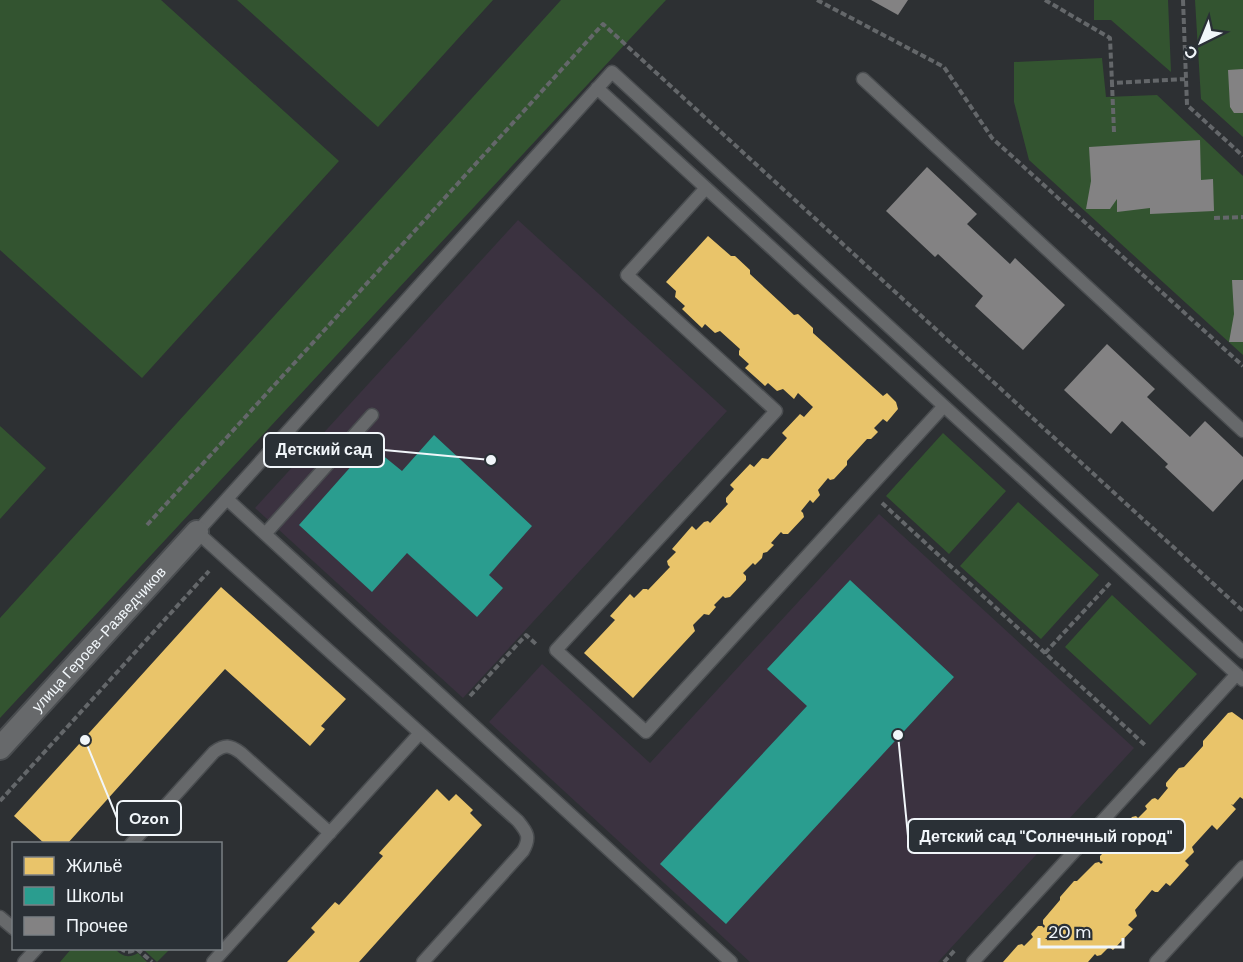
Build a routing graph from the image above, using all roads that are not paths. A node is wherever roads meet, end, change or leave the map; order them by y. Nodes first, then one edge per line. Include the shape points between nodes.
1 (863, 79) dead end
2 (597, 88) junction
3 (706, 188) junction
4 (944, 406) junction
5 (372, 415) dead end
6 (1243, 431) edge
7 (227, 499) junction
8 (197, 532) junction
9 (265, 534) junction
10 (1243, 652) edge
11 (1240, 677) edge
12 (420, 733) junction
13 (0, 747) edge
14 (330, 833) junction
15 (132, 842) edge
16 (1243, 867) edge
17 (0, 917) edge
18 (12, 927) edge
19 (35, 950) edge
20 (24, 962) edge
21 (213, 962) edge
22 (423, 962) edge
23 (731, 962) edge
24 (973, 962) edge
25 (1156, 962) edge

1 - 6 lane
2 - 3 lane
2 - 7 lane
2 - 10 lane via 612,72
3 - 4 lane
3 - 4 lane via 627,275 776,411 556,650 646,732
4 - 11 lane
5 - 9 lane
7 - 8 lane
7 - 9 lane
8 - 12 lane
8 - 13 street, улица Героев-Разведчиков
9 - 23 lane
11 - 24 lane via 1160,758
12 - 14 lane
12 - 22 lane via 518,822 526,831 528,843
14 - 15 lane via 241,753 233,747 221,747
14 - 21 lane
16 - 25 lane
17 - 18 lane
19 - 20 lane

